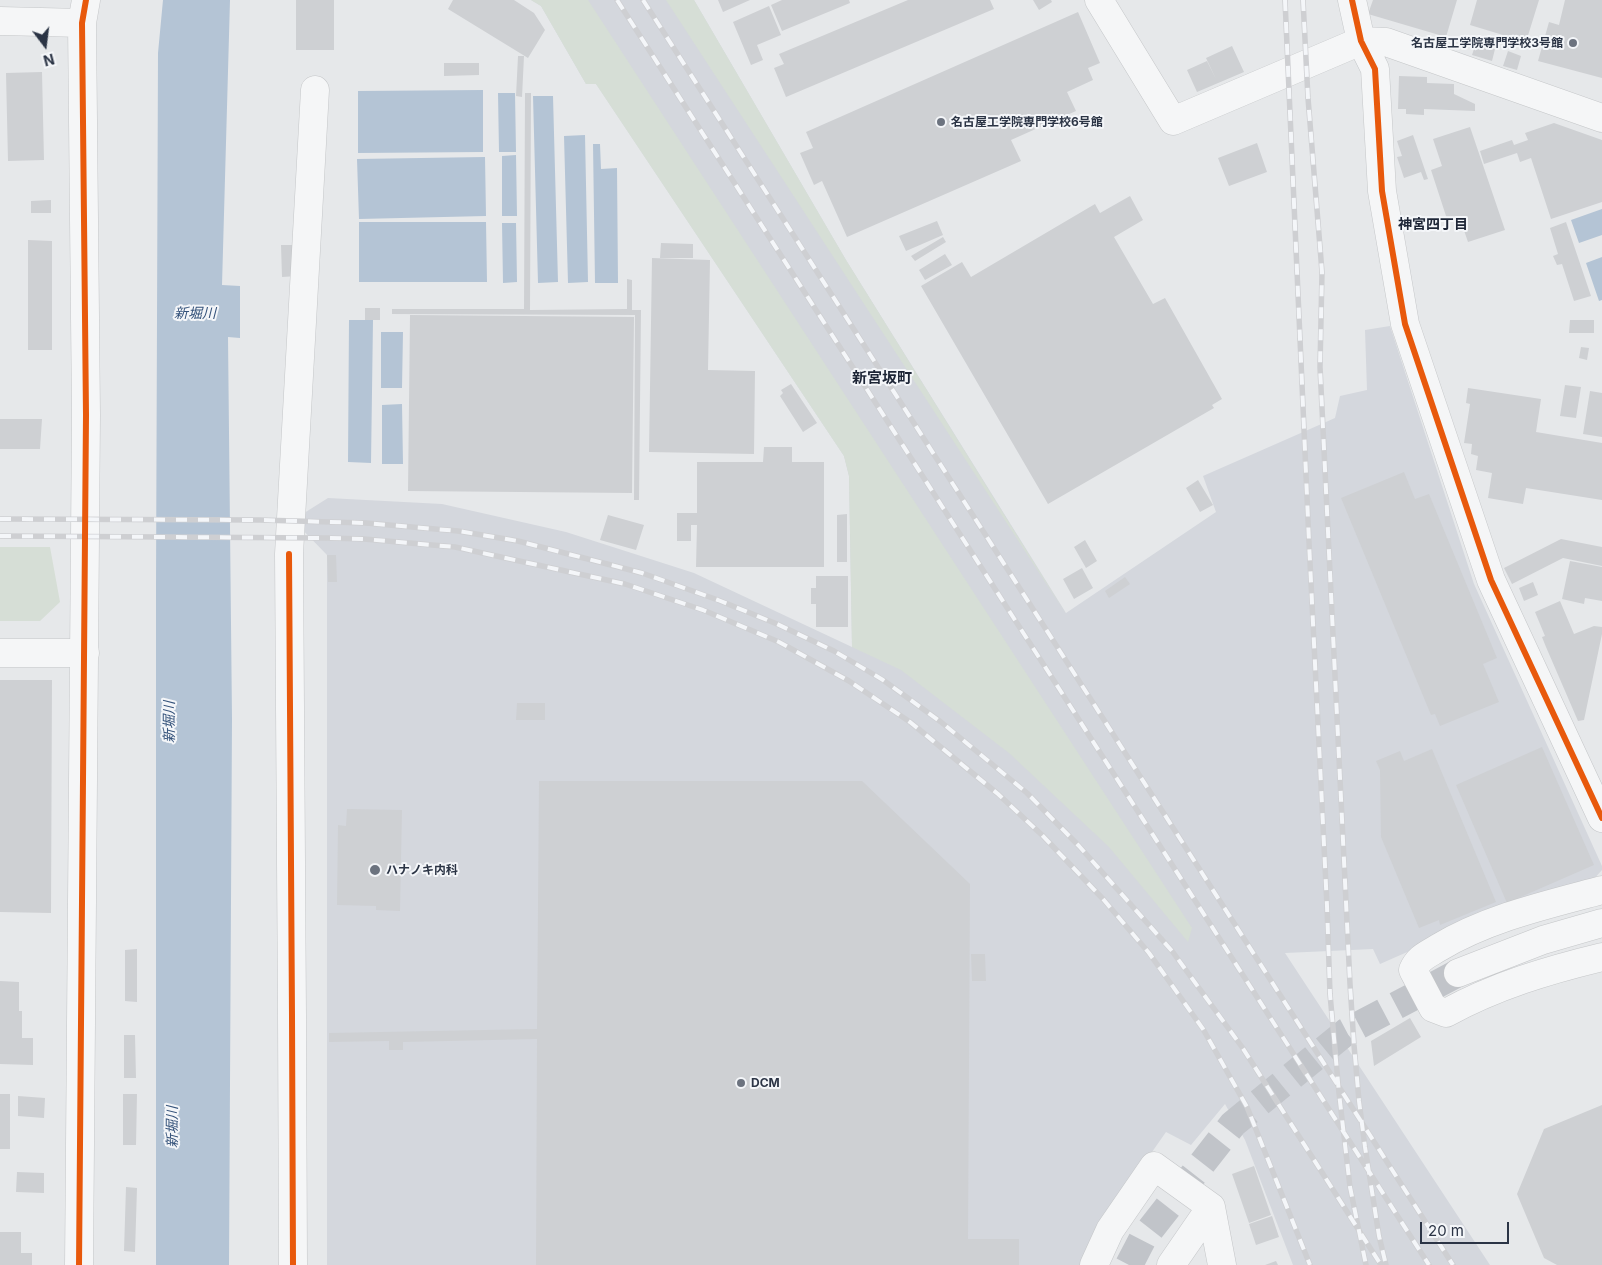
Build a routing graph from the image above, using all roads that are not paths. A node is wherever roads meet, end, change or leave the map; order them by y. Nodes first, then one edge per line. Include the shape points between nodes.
1 (1099, 0) edge
2 (1352, 0) edge
3 (84, 12) edge
4 (0, 21) edge
5 (1361, 41) junction
6 (315, 90) dead end
7 (1602, 118) edge
8 (0, 652) edge
9 (85, 653) junction
10 (1602, 765) edge
11 (1598, 810) edge
12 (1602, 890) edge
13 (1602, 923) edge
14 (1602, 957) edge
15 (1458, 973) tunnel mouth
16 (1211, 1207) junction
17 (79, 1265) edge
18 (293, 1265) edge
19 (1094, 1265) edge
20 (1171, 1265) edge
21 (1222, 1265) edge

1 - 5 street via 1174,121
2 - 5 street
3 - 4 street
3 - 9 street
5 - 7 street via 1386,42
5 - 11 street via 1375,69 1382,190 1405,324 1491,580
6 - 18 street via 288,554
8 - 9 street
9 - 17 street
10 - 11 street
12 - 14 street via 1534,908 1463,933 1417,961 1413,970 1433,1008 1446,1014 1473,999 1548,970
13 - 15 street via 1543,940
16 - 19 street via 1154,1166 1110,1230
16 - 20 street
16 - 21 street

